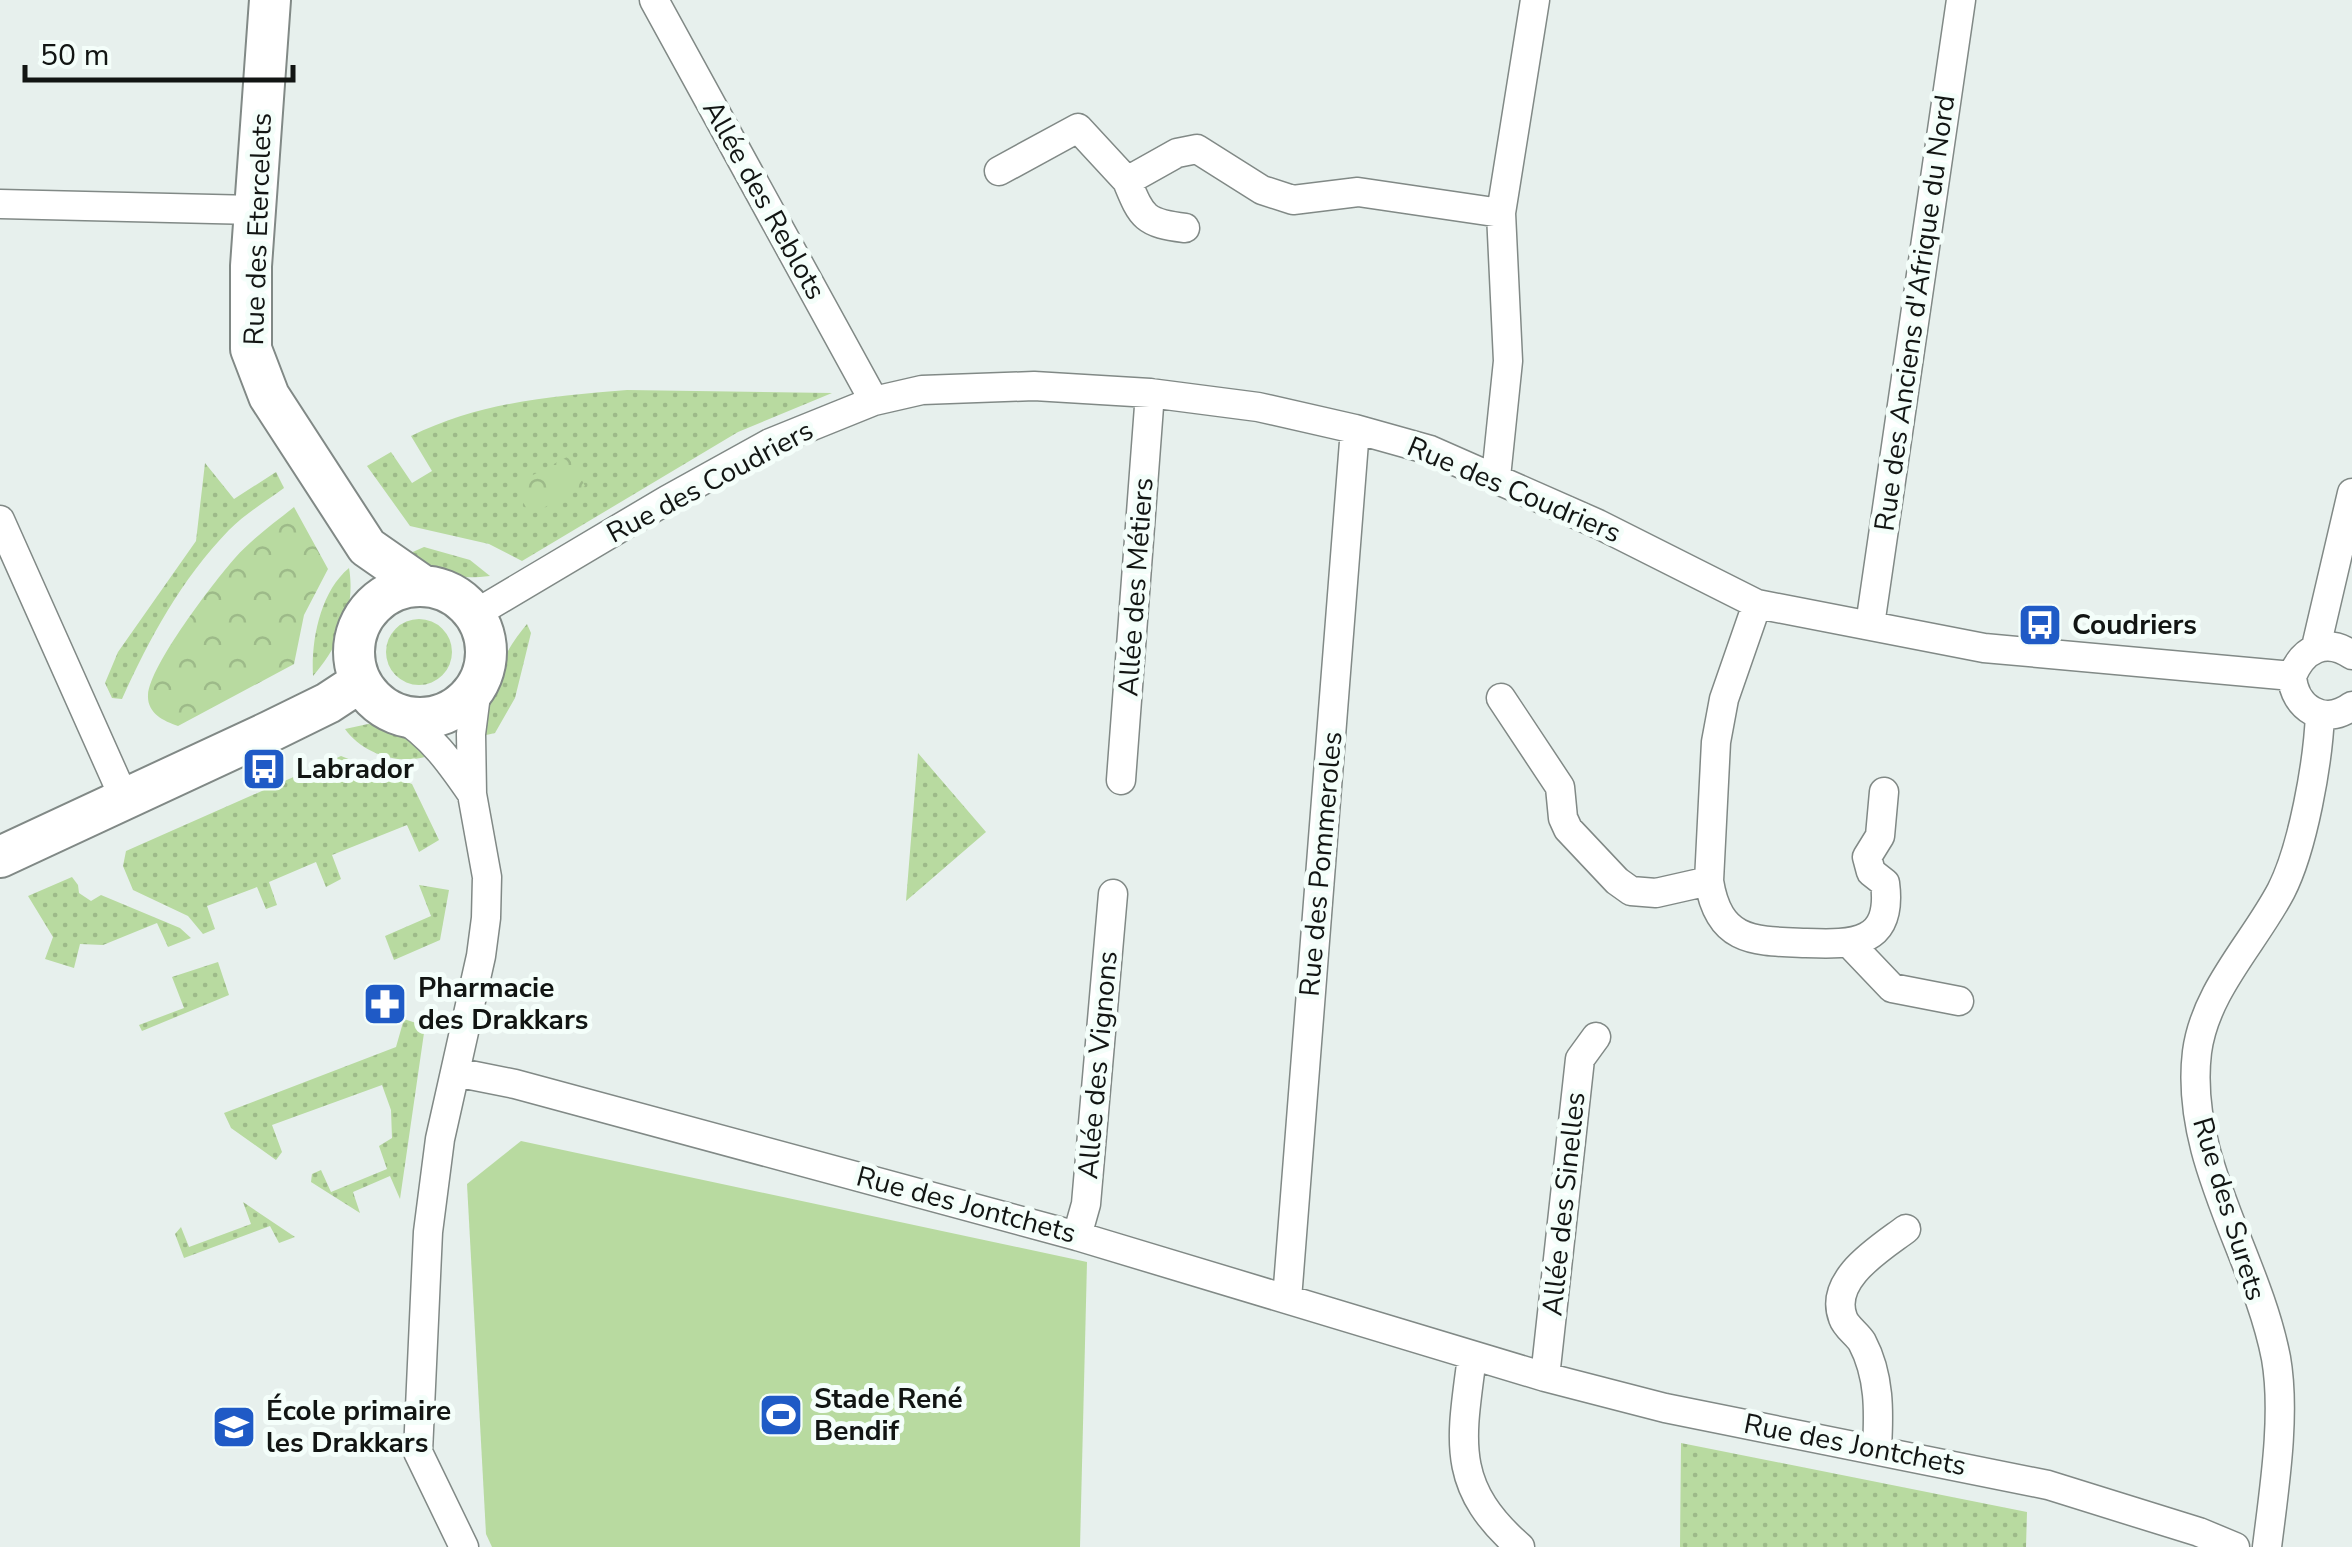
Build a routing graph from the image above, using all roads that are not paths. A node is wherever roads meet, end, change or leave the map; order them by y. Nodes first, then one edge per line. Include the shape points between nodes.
1 (270, 0) edge
2 (654, 0) edge
3 (1535, 0) edge
4 (1960, 0) edge
5 (999, 172) dead end
6 (1127, 181) junction
7 (0, 204) edge
8 (255, 210) junction
9 (1501, 213) junction
10 (1185, 228) dead end
11 (1150, 393) junction
12 (874, 401) junction
13 (1355, 428) junction
14 (1496, 477) junction
15 (2352, 493) edge
16 (0, 520) edge
17 (367, 547) junction
18 (423, 586) junction
19 (1757, 604) junction
20 (366, 614) junction
21 (475, 614) junction
22 (1870, 625) junction
23 (2316, 647) junction
24 (2352, 655) edge
25 (2292, 676) junction
26 (360, 682) junction
27 (477, 686) junction
28 (1501, 698) dead end
29 (2352, 706) edge
30 (2320, 714) junction
31 (398, 715) junction
32 (1121, 780) dead end
33 (1884, 792) dead end
34 (472, 794) junction
35 (125, 800) junction
36 (0, 856) edge
37 (1710, 881) junction
38 (1113, 894) dead end
39 (1850, 945) junction
40 (1959, 1002) dead end
41 (1596, 1037) dead end
42 (456, 1072) junction
43 (1906, 1229) dead end
44 (1076, 1236) junction
45 (1287, 1299) junction
46 (1472, 1357) junction
47 (1546, 1377) junction
48 (1877, 1448) junction
49 (464, 1547) edge
50 (1520, 1547) edge
51 (2235, 1547) edge
52 (2267, 1547) edge

1 - 8 street, Rue des Etercelets
2 - 12 street, Allée des Reblots
3 - 9 street
4 - 22 street, Rue des Anciens d'Afrique du Nord
5 - 6 street via 1078,128
6 - 9 street via 1177,153 1197,150 1262,190 1292,200 1358,192
6 - 10 street via 1142,215 1154,224
7 - 8 street
8 - 17 street, Rue des Etercelets via 251,349 258,374
9 - 14 street via 1508,361
11 - 12 street, Rue des Coudriers via 1015,387 922,390
11 - 13 street, Rue des Coudriers
11 - 32 street, Allée des Métiers
12 - 21 street, Rue des Coudriers via 770,443
13 - 14 street, Rue des Coudriers
13 - 45 street, Rue des Pommeroles
14 - 19 street, Rue des Coudriers
15 - 23 street
16 - 35 street
17 - 18 street, Rue des Etercelets
17 - 20 street
18 - 20 street via 394,590
18 - 21 street via 458,597
19 - 22 street, Rue des Coudriers
19 - 37 street via 1719,728
20 - 26 street via 353,650
21 - 27 street via 487,654
22 - 25 street, Rue des Coudriers via 1984,648
23 - 24 street via 2331,645
23 - 25 street
25 - 30 street via 2300,702
26 - 31 street
26 - 35 street
27 - 31 street via 446,714
27 - 34 street
28 - 37 street via 1560,786 1568,829 1617,881 1630,891 1656,892
29 - 30 street
30 - 52 street, Rue des Surets via 2289,874 2204,1020 2197,1053 2198,1120 2276,1359
31 - 34 street via 440,748
33 - 39 street via 1880,836 1867,858 1870,872 1886,883 1888,907 1879,927
34 - 42 street via 486,918
35 - 36 street
37 - 39 street via 1725,922 1752,941
38 - 44 street, Allée des Vignons via 1086,1204
39 - 40 street via 1892,988
41 - 47 street, Allée des Sinelles via 1580,1059
42 - 44 street, Rue des Jontchets
42 - 49 street via 424,1262 418,1452
43 - 48 street via 1849,1278 1842,1296 1842,1318 1862,1342 1880,1398
44 - 45 street, Rue des Jontchets
45 - 46 street, Rue des Jontchets
46 - 47 street, Rue des Jontchets
46 - 50 street via 1466,1474 1480,1505
47 - 48 street, Rue des Jontchets via 1666,1408
48 - 51 street, Rue des Jontchets via 2048,1485

